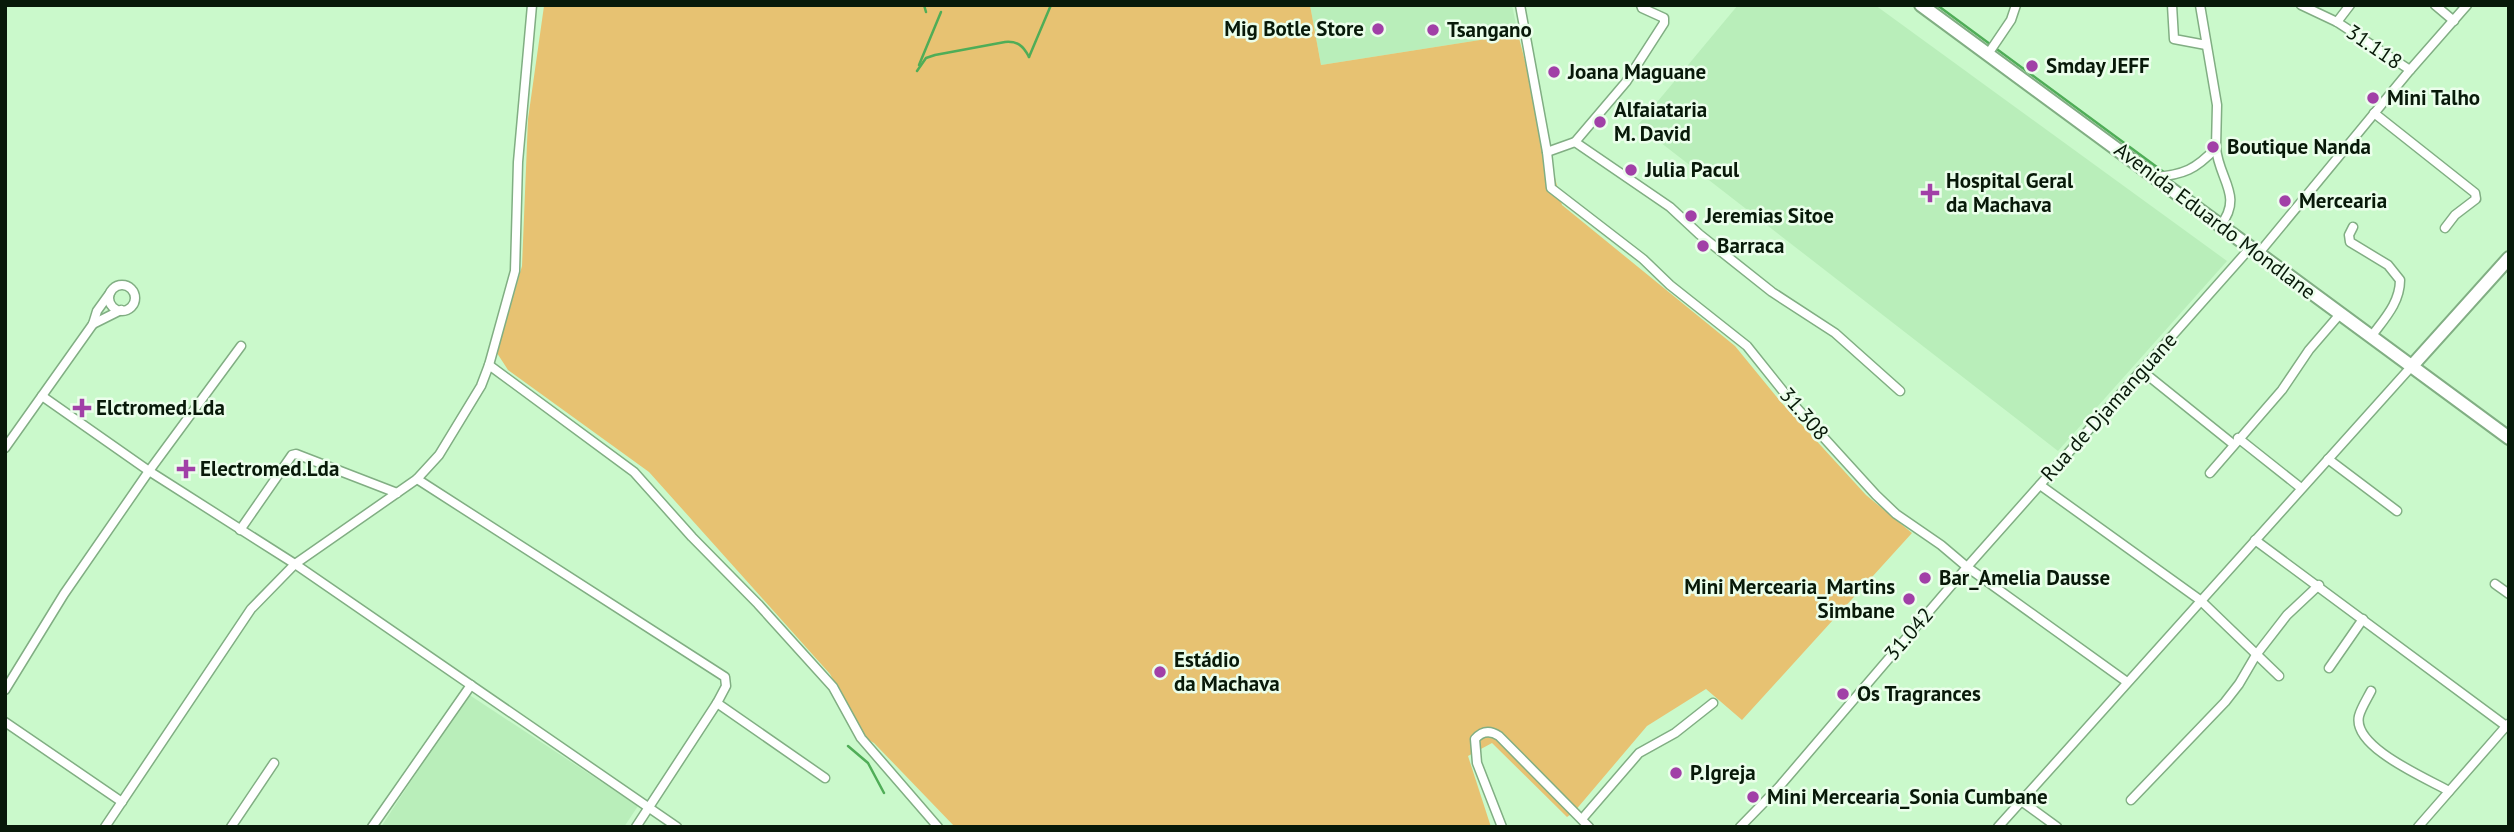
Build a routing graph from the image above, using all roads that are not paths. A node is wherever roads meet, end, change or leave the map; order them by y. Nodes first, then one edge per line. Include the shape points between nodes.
1 (532, 5) edge
2 (1520, 5) edge
3 (1641, 5) edge
4 (1920, 5) edge
5 (2016, 5) edge
6 (2172, 5) edge
7 (2200, 5) edge
8 (2301, 5) edge
9 (2350, 5) edge
10 (2435, 5) edge
11 (2467, 5) edge
12 (2454, 21) junction
13 (2337, 22) junction
14 (2206, 45) junction
15 (1988, 54) junction
16 (2410, 70) junction
17 (2374, 113) junction
18 (1575, 142) junction
19 (2216, 148) junction
20 (1547, 152) junction
21 (2154, 177) junction
22 (2220, 226) junction
23 (2353, 227) dead end
24 (2445, 228) dead end
25 (2255, 250) junction
26 (2509, 258) edge
27 (110, 293) junction
28 (121, 310) junction
29 (2340, 314) junction
30 (93, 324) junction
31 (2371, 337) junction
32 (241, 346) dead end
33 (489, 365) junction
34 (2412, 367) junction
35 (2141, 370) junction
36 (1900, 391) dead end
37 (42, 396) junction
38 (2509, 438) edge
39 (2236, 441) junction
40 (5, 448) edge
41 (2328, 459) junction
42 (149, 471) junction
43 (2210, 473) dead end
44 (417, 479) junction
45 (2040, 485) junction
46 (2301, 488) junction
47 (397, 493) junction
48 (2397, 511) dead end
49 (240, 530) junction
50 (2255, 540) junction
51 (295, 564) junction
52 (1967, 567) junction
53 (2496, 584) dead end
54 (2319, 585) junction
55 (2509, 594) edge
56 (2200, 600) junction
57 (2363, 619) junction
58 (2256, 655) junction
59 (2329, 668) dead end
60 (2279, 676) dead end
61 (2127, 682) junction
62 (471, 685) junction
63 (5, 690) edge
64 (2371, 691) dead end
65 (717, 703) junction
66 (1713, 703) dead end
67 (5, 722) edge
68 (2508, 724) edge
69 (274, 763) dead end
70 (825, 778) dead end
71 (2449, 791) junction
72 (2020, 800) junction
73 (2132, 800) dead end
74 (122, 802) junction
75 (649, 807) junction
76 (1582, 819) junction
77 (106, 827) edge
78 (231, 827) edge
79 (372, 827) edge
80 (636, 827) edge
81 (677, 827) edge
82 (938, 827) edge
83 (1502, 827) edge
84 (1589, 827) edge
85 (1740, 827) edge
86 (1998, 827) edge
87 (2057, 827) edge
88 (2418, 827) edge

1 - 33 street via 518,162 515,271
2 - 20 street, 31.308
3 - 18 street via 1664,18 1664,23 1626,82
4 - 15 main road, Avenida Eduardo Mondlane
5 - 15 street
6 - 14 street via 2174,39
7 - 14 street
8 - 13 street, 31.118
9 - 13 street
10 - 12 street
11 - 12 street, Rua de Djamanguane
12 - 16 street, Rua de Djamanguane
13 - 16 street, 31.118
14 - 19 street via 2217,105
15 - 21 main road, Avenida Eduardo Mondlane
16 - 17 street, Rua de Djamanguane
17 - 24 street via 2475,194 2476,199
17 - 25 street, Rua de Djamanguane
18 - 20 street
18 - 36 street via 1670,207 1772,292 1835,333
19 - 21 street via 2194,169
19 - 22 street via 2232,198 2229,214
20 - 52 street, 31.308 via 1551,188 1748,346 1875,495
21 - 22 main road, Avenida Eduardo Mondlane
22 - 25 main road, Avenida Eduardo Mondlane
23 - 31 street via 2350,242 2388,265 2400,279 2393,306
25 - 29 main road, Avenida Eduardo Mondlane
25 - 35 street, Rua de Djamanguane
26 - 34 main road
27 - 28 street via 110,303
27 - 28 street via 118,285 132,290 134,302
27 - 30 street
28 - 30 street
29 - 31 main road, Avenida Eduardo Mondlane
29 - 39 street via 2283,390
30 - 37 street
31 - 34 main road, Avenida Eduardo Mondlane
32 - 42 street
33 - 44 street via 459,424
33 - 82 street via 634,472 833,687 861,738
34 - 38 main road, Avenida Eduardo Mondlane
34 - 41 street
35 - 39 street
35 - 45 street, Rua de Djamanguane
37 - 40 street
37 - 42 street
39 - 43 street
39 - 46 street
41 - 46 street
41 - 48 street
42 - 49 street
42 - 63 street
44 - 47 street
44 - 65 street via 720,673 726,686
45 - 52 street, Rua de Djamanguane
45 - 56 street
46 - 50 street
47 - 49 street via 296,454
47 - 51 street
49 - 51 street
50 - 54 street
50 - 56 street
51 - 62 street
51 - 74 street via 251,609
52 - 61 street, 31.308
52 - 85 street, 31.042
53 - 55 street
54 - 57 street
54 - 58 street via 2287,615
56 - 58 street
56 - 61 street
57 - 59 street
57 - 68 street
58 - 60 street
58 - 73 street via 2225,702
61 - 72 street
62 - 75 street
62 - 79 street
64 - 71 street via 2359,716 2362,735 2373,747
65 - 70 street
65 - 75 street
66 - 76 street via 1675,733 1639,753
67 - 74 street
68 - 71 street
69 - 78 street
71 - 88 street
72 - 86 street
72 - 87 street
74 - 77 street
75 - 80 street
75 - 81 street
76 - 83 street via 1499,736 1479,734 1474,746 1476,763
76 - 84 street

